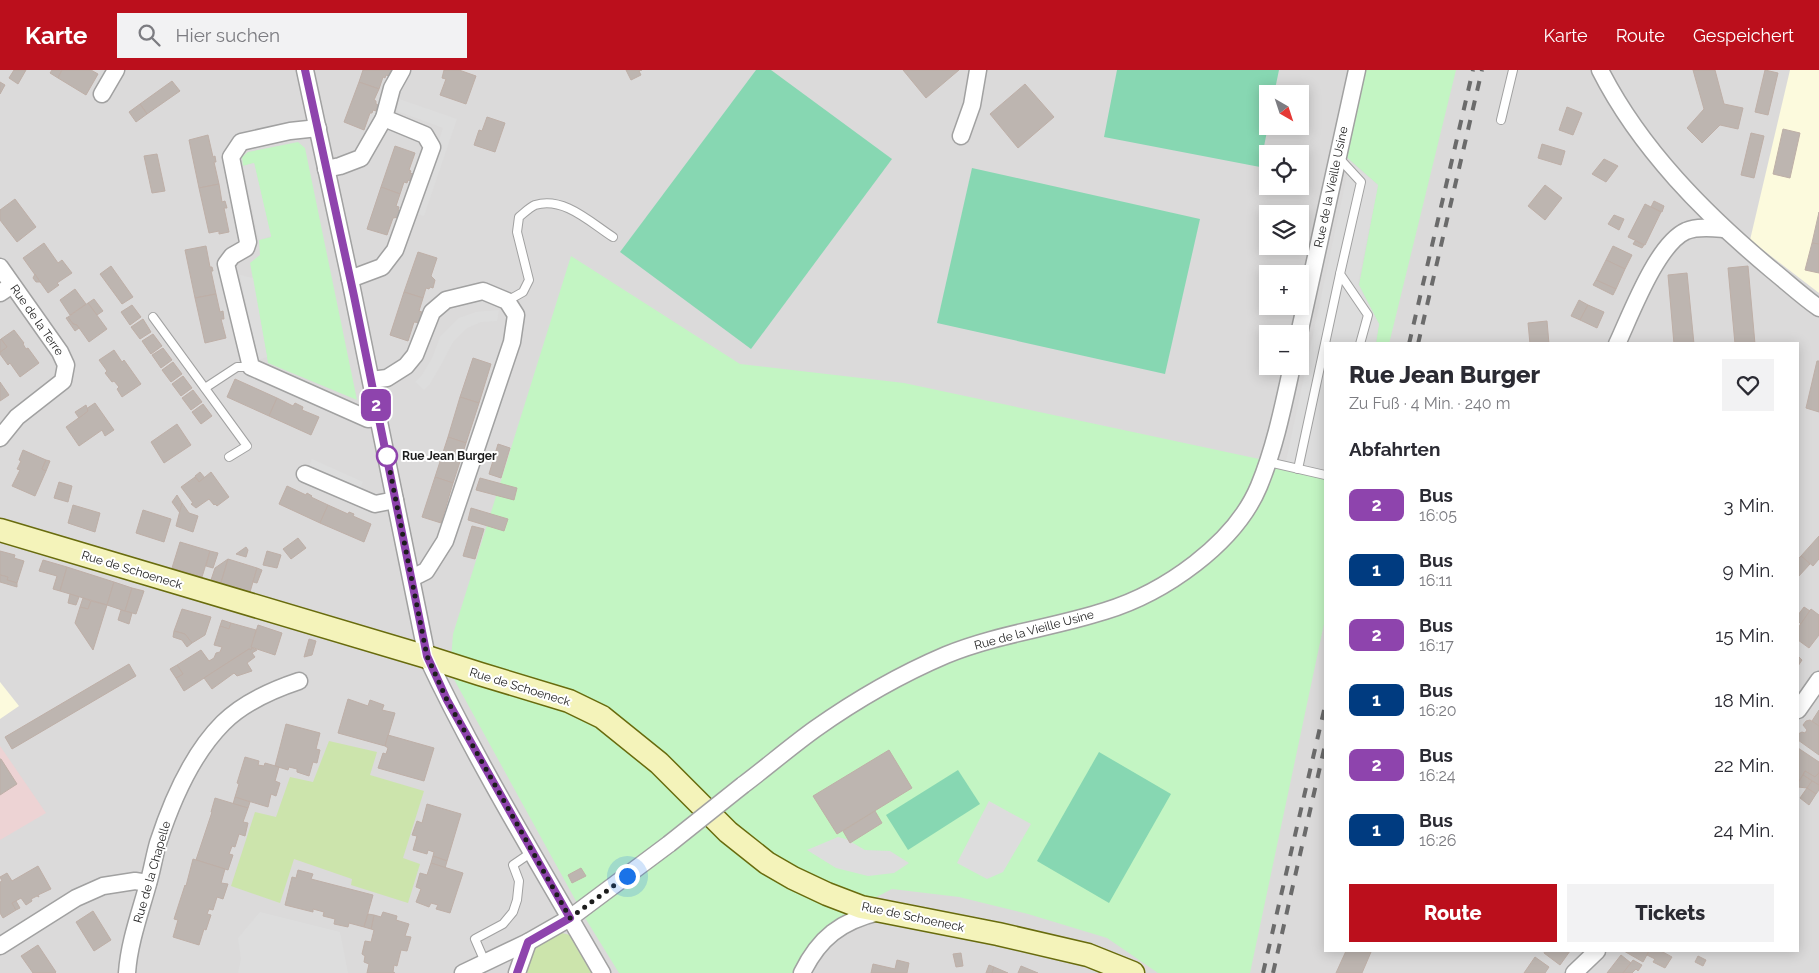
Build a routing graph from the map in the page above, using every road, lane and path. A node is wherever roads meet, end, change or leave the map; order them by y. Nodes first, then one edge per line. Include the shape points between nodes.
1 (116, 70) edge
2 (305, 70) edge
3 (402, 70) edge
4 (978, 70) edge
5 (1357, 70) edge
6 (1512, 70) edge
7 (1600, 70) edge
8 (102, 94) dead end
9 (384, 118) junction
10 (1502, 120) dead end
11 (318, 128) junction
12 (961, 136) dead end
13 (1338, 157) junction
14 (326, 168) junction
15 (1724, 229) junction
16 (613, 237) dead end
17 (0, 268) edge
18 (1340, 274) junction
19 (350, 279) junction
20 (6, 289) edge
21 (506, 301) junction
22 (1819, 308) edge
23 (153, 317) dead end
24 (1301, 325) edge
25 (1325, 342) edge
26 (1361, 342) edge
27 (1618, 342) edge
28 (1324, 348) edge
29 (251, 367) junction
30 (1290, 375) edge
31 (371, 380) junction
32 (205, 388) junction
33 (379, 418) junction
34 (0, 438) edge
35 (229, 457) dead end
36 (1268, 462) junction
37 (1298, 469) junction
38 (305, 474) dead end
39 (1324, 475) edge
40 (395, 500) junction
41 (0, 530) edge
42 (412, 578) junction
43 (427, 656) junction
44 (1819, 680) edge
45 (299, 681) dead end
46 (1799, 709) edge
47 (532, 852) junction
48 (148, 883) junction
49 (882, 912) junction
50 (570, 918) junction
51 (528, 942) junction
52 (0, 946) edge
53 (1596, 952) edge
54 (485, 962) junction
55 (127, 973) edge
56 (463, 973) edge
57 (517, 973) edge
58 (602, 973) edge
59 (802, 973) edge
60 (1133, 973) edge
61 (1574, 973) edge

1 - 8 street
2 - 11 street
3 - 9 street via 392,88
4 - 12 street via 972,105
5 - 13 street, Rue de la Vieille Usine
6 - 10 lane
7 - 15 street via 1635,128
9 - 14 street via 361,158
9 - 19 street via 425,135 432,148 395,250 382,267
11 - 14 street
11 - 29 street via 241,142 231,157 248,242 246,248 226,264
13 - 18 lane via 1361,182
13 - 24 street, Rue de la Vieille Usine
14 - 19 street
15 - 22 street
15 - 27 street via 1689,230 1676,237 1658,260
16 - 21 lane via 570,209 553,203 534,206 520,217 517,232 529,280 524,292
17 - 20 street, Rue de la Terre
18 - 25 lane
18 - 26 lane via 1368,315
19 - 31 street
20 - 34 street, Rue de la Terre via 60,352 66,365 59,385 17,417
21 - 31 street via 483,291 446,300 432,312 415,355 406,366 387,378
21 - 42 street via 516,315 512,342 445,541 426,571
23 - 32 lane
28 - 37 lane
29 - 32 lane via 237,367
29 - 33 street via 368,419
30 - 36 street, Rue de la Vieille Usine
31 - 33 street
32 - 35 lane via 247,446
33 - 40 street
36 - 37 lane
36 - 50 street, Rue de la Vieille Usine, bridge via 1245,511 1201,559 1175,578 1133,601 1106,611 988,640 921,666 869,693 814,730
37 - 39 lane
38 - 40 street via 375,504
40 - 42 street
41 - 43 main road, Rue de Schoeneck
42 - 43 street
43 - 47 street via 447,700
43 - 49 main road, Rue de Schoeneck via 570,701 602,717 659,763 728,832 767,863 827,894
44 - 46 street
45 - 48 street, Rue de la Chapelle via 250,703 223,723 204,746 170,810
47 - 50 street
47 - 54 lane via 513,865 519,881 513,912 503,924 475,939
48 - 52 street via 135,881 103,886 76,898
48 - 55 street, Rue de la Chapelle via 133,936
49 - 59 street via 851,921 835,930 810,956
49 - 60 main road, Rue de Schoeneck via 1088,955
50 - 51 street, Rue de la Vieille Usine
50 - 58 street
51 - 54 street, Rue de la Vieille Usine
51 - 57 street
53 - 61 street
54 - 56 street, Rue de la Vieille Usine

